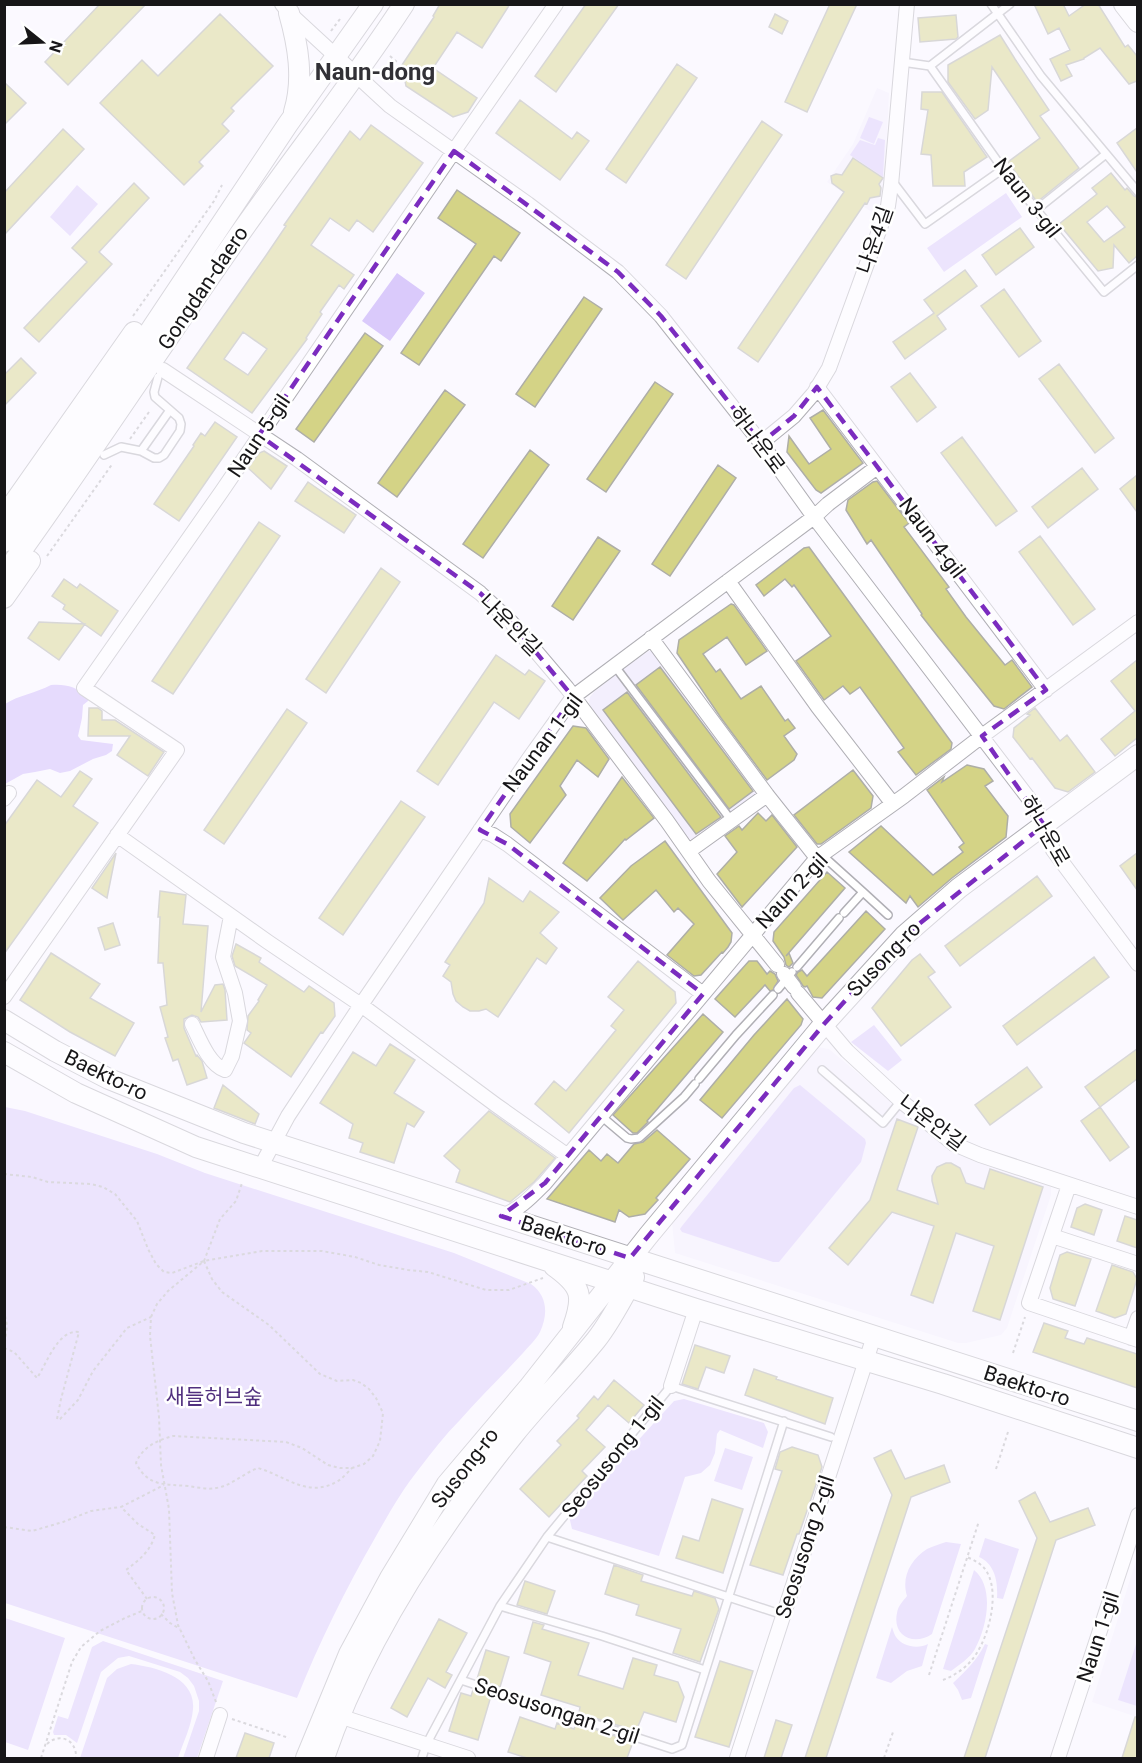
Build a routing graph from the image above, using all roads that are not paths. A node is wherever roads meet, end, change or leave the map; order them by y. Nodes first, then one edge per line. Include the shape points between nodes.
1 (373, 4) edge
2 (404, 4) edge
3 (556, 4) edge
4 (908, 4) edge
5 (991, 4) edge
6 (1010, 4) edge
7 (1124, 4) edge
8 (286, 9) edge
9 (998, 14) junction
10 (1137, 22) edge
11 (336, 56) junction
12 (902, 62) junction
13 (930, 66) junction
14 (356, 74) junction
15 (288, 124) junction
16 (453, 151) junction
17 (1106, 154) junction
18 (1003, 169) junction
19 (281, 176) junction
20 (892, 180) junction
21 (1137, 192) edge
22 (1036, 210) junction
23 (1137, 266) edge
24 (160, 374) junction
25 (817, 387) junction
26 (170, 410) junction
27 (259, 435) junction
28 (761, 443) junction
29 (141, 452) junction
30 (108, 460) junction
31 (878, 467) junction
32 (4, 517) edge
33 (814, 517) junction
34 (4, 542) edge
35 (4, 575) edge
36 (728, 581) junction
37 (4, 598) edge
38 (1137, 622) edge
39 (651, 638) junction
40 (614, 665) junction
41 (1046, 690) junction
42 (573, 697) junction
43 (982, 736) junction
44 (1137, 755) edge
45 (767, 795) junction
46 (893, 804) junction
47 (731, 820) junction
48 (1044, 825) junction
49 (480, 830) junction
50 (117, 835) junction
51 (689, 851) junction
52 (819, 856) junction
53 (863, 892) junction
54 (888, 915) dead end
55 (231, 916) junction
56 (752, 934) junction
57 (1137, 964) edge
58 (790, 977) junction
59 (703, 994) junction
60 (4, 997) edge
61 (361, 1005) junction
62 (4, 1020) edge
63 (192, 1024) dead end
64 (824, 1024) junction
65 (4, 1052) edge
66 (822, 1070) dead end
67 (901, 1101) junction
68 (601, 1116) junction
69 (273, 1142) junction
70 (568, 1156) junction
71 (260, 1168) junction
72 (1069, 1185) junction
73 (1137, 1208) edge
74 (501, 1216) junction
75 (1052, 1236) junction
76 (636, 1259) junction
77 (1137, 1264) edge
78 (545, 1268) junction
79 (620, 1284) junction
80 (696, 1309) junction
81 (1137, 1318) edge
82 (874, 1336) junction
83 (1134, 1339) edge
84 (560, 1349) junction
85 (866, 1362) junction
86 (671, 1386) junction
87 (784, 1421) junction
88 (1137, 1421) edge
89 (831, 1437) dead end
90 (1137, 1449) edge
91 (1137, 1515) edge
92 (547, 1537) junction
93 (729, 1598) junction
94 (500, 1606) junction
95 (783, 1615) junction
96 (705, 1670) junction
97 (461, 1680) junction
98 (332, 1714) junction
99 (220, 1715) road end
100 (424, 1752) edge
101 (206, 1758) edge
102 (306, 1758) edge
103 (324, 1758) edge
104 (468, 1758) edge
105 (737, 1758) edge
106 (1058, 1758) edge

1 - 11 street, Gongdan-daero
2 - 14 street, Gongdan-daero
3 - 16 street, Naun 5-gil
4 - 12 street, 나운4길
5 - 9 lane
6 - 9 lane
7 - 10 street
8 - 11 street, 하나운로
8 - 15 street via 300,71 297,102
9 - 13 lane
9 - 17 lane via 1041,76
11 - 14 street, 하나운로
11 - 15 street, Gongdan-daero
12 - 13 lane
12 - 20 street, 나운4길
13 - 18 lane, Naun 3-gil
14 - 16 street, 하나운로 via 390,106
14 - 19 street, Gongdan-daero
15 - 32 street
15 - 34 street, Gongdan-daero
16 - 27 street, Naun 5-gil
16 - 28 street, 하나운로 via 618,272 661,316
17 - 21 lane
17 - 22 lane
18 - 20 lane via 925,224
18 - 22 lane, Naun 3-gil
19 - 24 street
19 - 35 street, Gongdan-daero
20 - 25 street, 나운4길 via 888,206 841,338
22 - 23 lane, Naun 3-gil via 1104,292
24 - 26 lane via 155,397
24 - 27 street, 나운안길
24 - 30 street
25 - 28 street, 나운4길 via 794,416
25 - 31 street, Naun 4-gil
26 - 29 lane
26 - 29 lane via 182,424 164,455 150,457
27 - 42 street, 나운안길 via 480,593 545,660
27 - 50 street, Naun 5-gil via 84,688 177,750
28 - 33 street, 하나운로
29 - 30 lane via 121,447
30 - 37 street
31 - 33 street, Naunan 1-gil
31 - 41 street, Naun 4-gil
33 - 36 street, Naunan 1-gil
33 - 43 street, 하나운로
36 - 39 street, Naunan 1-gil
36 - 46 street
38 - 41 street, Naun 2-gil
39 - 40 street, Naunan 1-gil
39 - 45 street
40 - 42 street, Naunan 1-gil
40 - 47 lane
41 - 43 street, Naun 2-gil
42 - 49 street, Naunan 1-gil
42 - 51 street, 나운안길
43 - 46 street, Naun 2-gil
43 - 48 street, 하나운로
44 - 48 street, Susong-ro
45 - 47 street
45 - 52 street
46 - 52 street, Naun 2-gil
47 - 51 street
48 - 57 street, 하나운로 via 1053,850
48 - 64 street, Susong-ro via 959,888 905,935
49 - 59 street via 507,844
49 - 61 street, Naunan 1-gil
50 - 55 street
50 - 60 street
51 - 56 street, 나운안길
52 - 53 lane
52 - 56 street, Naun 2-gil
53 - 54 lane
53 - 58 lane
55 - 61 street
55 - 63 street via 224,957 240,1021 225,1070 218,1068 210,1057
56 - 58 street, 나운안길
56 - 59 street, Naun 2-gil
58 - 64 street, 나운안길
58 - 68 lane via 684,1096 639,1138 627,1138
59 - 68 street, Naun 2-gil
61 - 69 street, Naunan 1-gil
61 - 70 street
62 - 69 street, Baekto-ro via 109,1079
64 - 67 street, 나운안길 via 847,1052
64 - 76 street, Susong-ro via 672,1206
65 - 71 street, Baekto-ro via 76,1093 148,1126
66 - 67 lane via 883,1123
67 - 72 street, 나운안길 via 960,1148
68 - 70 street, Naun 2-gil
69 - 71 street, Naunan 1-gil
69 - 74 street, Baekto-ro
70 - 74 street, Naun 2-gil via 525,1203
71 - 78 street, Baekto-ro
72 - 73 street, 나운안길
72 - 75 street
74 - 76 street, Baekto-ro
75 - 77 street
75 - 83 street via 1029,1303
76 - 79 street, Susong-ro
76 - 82 street, Baekto-ro
78 - 79 street, Baekto-ro
78 - 84 street via 569,1277 579,1293 573,1326
79 - 80 street, Baekto-ro
79 - 84 street, Susong-ro
79 - 98 street, Susong-ro via 597,1339 516,1432 451,1516
80 - 85 street, Baekto-ro
80 - 86 street
81 - 83 street
82 - 85 street, Seosusong 2-gil
82 - 88 street, Baekto-ro
84 - 98 street, Susong-ro via 447,1484 349,1654
85 - 90 street, Baekto-ro
85 - 95 street, Seosusong 2-gil
86 - 87 lane, Seosusong 1-gil
86 - 92 lane, Seosusong 1-gil
87 - 89 lane, Seosusong 1-gil
87 - 93 lane, Seosusongan 2-gil
91 - 106 street, Naun 1-gil
92 - 93 lane
92 - 94 lane, Seosusong 1-gil
93 - 95 lane
93 - 96 lane, Seosusongan 2-gil
94 - 96 lane
94 - 97 lane, Seosusong 1-gil
95 - 105 street, Seosusong 2-gil
96 - 97 lane, Seosusongan 2-gil via 682,1745 672,1749
97 - 100 lane, Seosusong 1-gil
98 - 100 street
98 - 102 street, Susong-ro
98 - 103 street, Susong-ro
99 - 101 street
100 - 104 street

